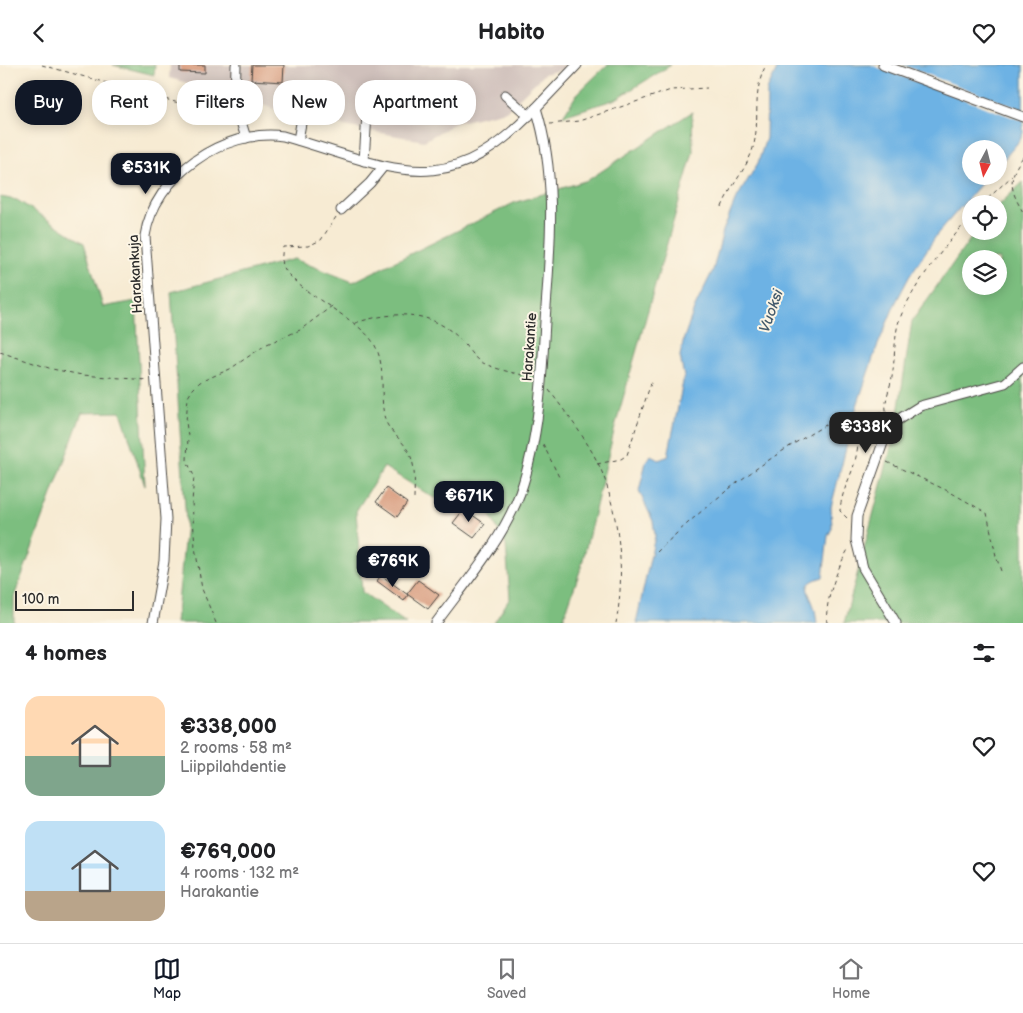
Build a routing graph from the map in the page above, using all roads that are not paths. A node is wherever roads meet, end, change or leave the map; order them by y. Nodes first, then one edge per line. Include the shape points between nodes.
1 (236, 65) edge
2 (577, 65) edge
3 (883, 65) edge
4 (505, 95) dead end
5 (536, 108) junction
6 (529, 116) junction
7 (1023, 117) edge
8 (301, 125) edge
9 (366, 125) edge
10 (246, 138) junction
11 (298, 140) junction
12 (364, 161) junction
13 (383, 167) junction
14 (341, 210) road end
15 (1023, 367) edge
16 (153, 623) edge
17 (436, 623) edge
18 (896, 623) edge

1 - 10 street via 235,103
2 - 5 street
3 - 7 street
4 - 6 street
5 - 6 street, Harakankuja
5 - 17 street, Harakantie via 546,147 551,187 551,237 541,380 528,465 519,494 499,535
6 - 13 street, Harakankuja via 495,146 456,165 436,171 413,172
8 - 11 street
9 - 12 street
10 - 11 street, Harakankuja via 269,134
10 - 16 street, Harakankuja via 205,155 188,167 157,199 148,218 146,256 166,519 164,561
11 - 12 street, Harakankuja
12 - 13 street, Harakankuja
13 - 14 street
15 - 18 street via 1005,383 920,406 896,421 885,437 857,523 856,540 864,568

